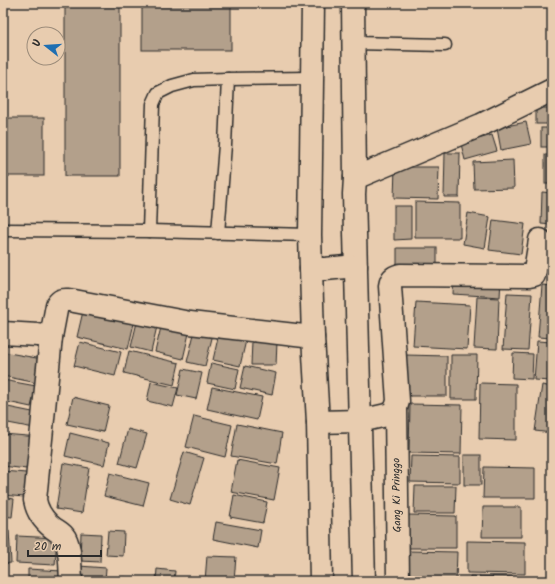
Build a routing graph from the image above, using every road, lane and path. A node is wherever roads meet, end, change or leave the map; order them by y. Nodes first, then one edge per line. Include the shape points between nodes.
1 (313, 3) edge
2 (353, 3) edge
3 (354, 43) junction
4 (445, 45) dead end
5 (312, 78) junction
6 (228, 79) junction
7 (552, 90) edge
8 (355, 178) junction
9 (3, 230) edge
10 (149, 231) junction
11 (218, 233) junction
12 (310, 235) junction
13 (540, 240) dead end
14 (356, 266) junction
15 (311, 268) junction
16 (3, 333) edge
17 (51, 337) junction
18 (313, 337) junction
19 (396, 408) junction
20 (360, 420) junction
21 (318, 422) junction
22 (71, 581) edge
23 (321, 581) edge
24 (364, 581) edge
25 (398, 581) edge

1 - 5 street
2 - 3 street
3 - 4 lane
3 - 8 street
5 - 6 lane
5 - 12 street
6 - 10 lane via 194,80 158,93 153,104
6 - 11 lane
7 - 8 street via 481,125
8 - 14 street
9 - 10 lane
10 - 11 lane
11 - 12 lane
12 - 15 street
13 - 19 street, Gang Ki Pringgo via 534,275 400,274 392,279 390,286 398,401
14 - 15 street
14 - 20 street
15 - 18 street
16 - 17 street
17 - 18 street via 58,305 64,299 190,323
17 - 22 street via 35,500 38,512 48,524 65,537 69,548
18 - 21 street
19 - 20 street via 391,414
19 - 25 street, Gang Ki Pringgo
20 - 21 street
20 - 24 street
21 - 23 street

